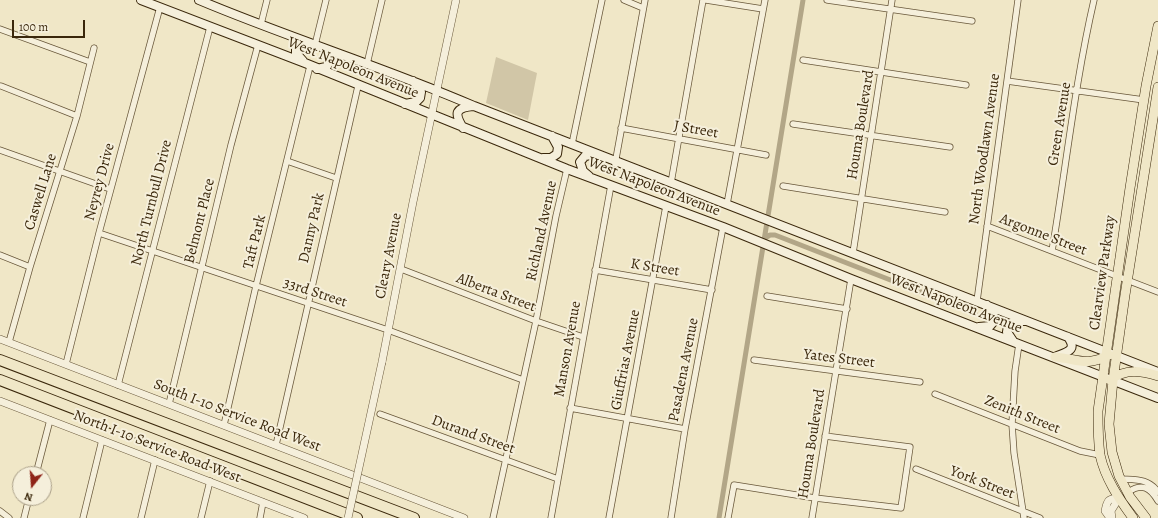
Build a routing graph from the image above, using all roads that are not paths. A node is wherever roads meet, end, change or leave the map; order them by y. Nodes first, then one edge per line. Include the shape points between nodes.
1 (142, 0) edge
2 (199, 0) edge
3 (267, 0) edge
4 (326, 0) edge
5 (382, 0) edge
6 (456, 0) edge
7 (602, 0) edge
8 (624, 0) edge
9 (645, 0) edge
10 (705, 0) edge
11 (765, 0) edge
12 (827, 0) edge
13 (892, 0) edge
14 (1018, 0) edge
15 (1094, 0) edge
16 (216, 3) edge
17 (160, 7) junction
18 (643, 8) junction
19 (890, 9) junction
20 (763, 10) junction
21 (972, 21) dead end
22 (261, 24) junction
23 (1158, 26) edge
24 (210, 27) junction
25 (0, 29) edge
26 (312, 44) junction
27 (258, 45) junction
28 (94, 48) dead end
29 (324, 49) junction
30 (803, 60) dead end
31 (90, 62) junction
32 (368, 64) junction
33 (311, 66) junction
34 (882, 72) junction
35 (1148, 78) junction
36 (413, 81) junction
37 (1007, 81) junction
38 (966, 85) dead end
39 (1, 86) edge
40 (358, 86) junction
41 (1158, 87) edge
42 (436, 90) junction
43 (1077, 91) junction
44 (1144, 100) junction
45 (1157, 102) edge
46 (404, 104) junction
47 (474, 106) junction
48 (431, 115) junction
49 (77, 116) junction
50 (793, 124) dead end
51 (1152, 124) junction
52 (463, 128) junction
53 (621, 128) junction
54 (872, 135) junction
55 (552, 136) junction
56 (679, 139) junction
57 (572, 144) junction
58 (950, 147) dead end
59 (0, 150) edge
60 (736, 150) junction
61 (596, 154) junction
62 (766, 155) dead end
63 (542, 158) junction
64 (287, 161) junction
65 (615, 162) junction
66 (567, 169) junction
67 (60, 171) junction
68 (589, 177) junction
69 (336, 178) junction
70 (671, 183) junction
71 (611, 185) junction
72 (783, 186) dead end
73 (110, 189) junction
74 (862, 199) junction
75 (726, 204) junction
76 (666, 206) junction
77 (945, 212) dead end
78 (986, 226) junction
79 (723, 228) junction
80 (99, 233) junction
81 (152, 251) junction
82 (1052, 251) junction
83 (853, 253) junction
84 (0, 255) edge
85 (30, 267) junction
86 (202, 268) junction
87 (401, 269) junction
88 (595, 270) junction
89 (1117, 275) junction
90 (851, 279) junction
91 (1127, 279) junction
92 (653, 280) junction
93 (256, 286) junction
94 (712, 290) junction
95 (1158, 292) edge
96 (767, 296) dead end
97 (977, 301) junction
98 (308, 304) junction
99 (986, 305) junction
100 (847, 309) junction
101 (536, 321) junction
102 (1028, 321) junction
103 (978, 328) junction
104 (388, 330) junction
105 (1068, 337) junction
106 (583, 338) junction
107 (0, 339) edge
108 (9, 342) junction
109 (1016, 342) junction
110 (1110, 355) junction
111 (1055, 357) junction
112 (0, 360) edge
113 (754, 360) dead end
114 (66, 364) junction
115 (835, 370) junction
116 (1158, 372) edge
117 (1158, 376) edge
118 (1110, 378) junction
119 (0, 380) edge
120 (523, 380) junction
121 (920, 382) dead end
122 (118, 384) junction
123 (935, 394) dead end
124 (1158, 398) edge
125 (0, 400) edge
126 (169, 404) junction
127 (570, 408) junction
128 (380, 414) dead end
129 (627, 419) junction
130 (50, 420) junction
131 (1012, 424) junction
132 (224, 426) junction
133 (685, 429) junction
134 (825, 436) junction
135 (102, 440) junction
136 (276, 445) junction
137 (1100, 455) junction
138 (155, 460) junction
139 (505, 460) junction
140 (38, 466) edge
141 (916, 470) dead end
142 (1106, 471) junction
143 (558, 479) junction
144 (1120, 479) junction
145 (210, 481) junction
146 (1126, 491) junction
147 (1158, 492) edge
148 (815, 498) junction
149 (1119, 498) junction
150 (1158, 501) edge
151 (263, 502) junction
152 (27, 506) edge
153 (0, 511) edge
154 (1023, 512) junction
155 (1146, 517) edge
156 (9, 518) edge
157 (24, 518) edge
158 (83, 518) edge
159 (141, 518) edge
160 (201, 518) edge
161 (260, 518) edge
162 (304, 518) edge
163 (348, 518) edge
164 (357, 518) edge
165 (414, 518) edge
166 (464, 518) edge
167 (493, 518) edge
168 (551, 518) edge
169 (609, 518) edge
170 (671, 518) edge
171 (728, 518) edge
172 (812, 518) edge
173 (1024, 518) edge
174 (1040, 518) edge
175 (1111, 518) edge
176 (1133, 518) edge

1 - 17 main road, West Napoleon Avenue
2 - 16 main road, West Napoleon Avenue
3 - 22 street
4 - 26 street
5 - 32 street
6 - 42 street, Cleary Avenue
7 - 57 street
8 - 18 street
9 - 18 street
10 - 20 street
10 - 56 street
11 - 20 street
12 - 19 street
13 - 19 street, Houma Boulevard
14 - 37 street, North Woodlawn Avenue
15 - 43 street, Green Avenue
16 - 22 main road, West Napoleon Avenue
17 - 24 main road, West Napoleon Avenue
17 - 73 street, Neyrey Drive
18 - 53 street
19 - 21 street
19 - 34 street, Houma Boulevard
20 - 60 street
22 - 26 main road, West Napoleon Avenue
23 - 35 highway, Clearview Parkway
24 - 27 main road, West Napoleon Avenue
24 - 81 street, North Turnbull Drive
25 - 31 street
26 - 29 main road, West Napoleon Avenue
26 - 33 main road via 302,44 296,49 298,57
27 - 33 main road, West Napoleon Avenue
27 - 86 street, Belmont Place
28 - 31 street, Caswell Lane
29 - 32 main road, West Napoleon Avenue
29 - 33 main road via 330,62 326,67
30 - 34 street
31 - 49 street, Caswell Lane
32 - 36 main road, West Napoleon Avenue
33 - 40 main road, West Napoleon Avenue
33 - 64 street, Taft Park
34 - 38 street
34 - 54 street, Houma Boulevard
35 - 44 highway, Clearview Parkway
35 - 45 highway via 1152,83 1150,99
36 - 42 main road, West Napoleon Avenue
36 - 46 main road via 421,92 420,98 416,102
37 - 43 street
37 - 78 street, North Woodlawn Avenue
39 - 49 street
40 - 46 main road, West Napoleon Avenue
40 - 69 street, Danny Park
41 - 45 highway, Clearview Parkway
42 - 47 main road, West Napoleon Avenue
42 - 48 street, Cleary Avenue
43 - 44 street
43 - 82 street, Green Avenue
44 - 51 highway via 1149,104 1148,120
44 - 89 highway, Clearview Parkway
45 - 51 highway, Clearview Parkway
46 - 48 main road, West Napoleon Avenue
47 - 52 main road via 462,108 457,113
47 - 55 main road, West Napoleon Avenue
48 - 52 main road, West Napoleon Avenue
48 - 87 street, Cleary Avenue
49 - 67 street, Caswell Lane
50 - 54 street
51 - 91 highway, Clearview Parkway
52 - 63 main road, West Napoleon Avenue
53 - 56 street, J Street
53 - 65 street
54 - 58 street
54 - 74 street, Houma Boulevard
55 - 57 main road, West Napoleon Avenue
55 - 63 main road via 558,147 557,154 550,158
56 - 60 street, J Street
56 - 70 street
57 - 61 main road, West Napoleon Avenue
59 - 67 street
60 - 62 street, J Street
60 - 75 street
61 - 65 main road, West Napoleon Avenue
61 - 68 main road via 584,156 580,162 580,166
63 - 66 main road, West Napoleon Avenue
64 - 69 street
64 - 93 street, Taft Park
65 - 70 main road, West Napoleon Avenue
66 - 68 main road, West Napoleon Avenue
66 - 101 street, Richland Avenue
67 - 73 street
67 - 85 street, Caswell Lane
68 - 71 main road, West Napoleon Avenue
69 - 98 street, Danny Park
70 - 75 main road, West Napoleon Avenue
71 - 76 main road, West Napoleon Avenue
71 - 88 street, Manson Avenue
72 - 74 street
73 - 80 street, Neyrey Drive
74 - 77 street
74 - 83 street, Houma Boulevard
75 - 83 main road, West Napoleon Avenue
76 - 79 main road, West Napoleon Avenue
76 - 92 street, Giuffrias Avenue
78 - 82 street, Argonne Street
78 - 97 street, North Woodlawn Avenue
79 - 90 main road, West Napoleon Avenue
79 - 94 street, Pasadena Avenue
80 - 81 street, 33rd Street
80 - 114 street, Neyrey Drive
81 - 86 street, 33rd Street
81 - 122 street, North Turnbull Drive
82 - 89 street, Argonne Street
83 - 97 main road, West Napoleon Avenue
84 - 85 street
85 - 108 street, Caswell Lane
86 - 93 street, 33rd Street
86 - 126 street, Belmont Place
87 - 101 street, Alberta Street
87 - 104 street, Cleary Avenue
88 - 92 street, K Street
88 - 106 street, Manson Avenue
89 - 91 street, Argonne Street
89 - 110 highway, Clearview Parkway
90 - 100 street, Houma Boulevard
90 - 103 main road, West Napoleon Avenue
91 - 95 street, Argonne Street
91 - 110 highway, Clearview Parkway via 1118,344
92 - 94 street, K Street
92 - 129 street, Giuffrias Avenue
93 - 98 street, 33rd Street
93 - 132 street, Taft Park
94 - 133 street, Pasadena Avenue
96 - 100 street
97 - 99 main road, West Napoleon Avenue
98 - 104 street, 33rd Street
98 - 136 street, Danny Park
99 - 102 main road, West Napoleon Avenue
99 - 103 main road via 995,320 990,326
100 - 115 street, Houma Boulevard
101 - 106 street, Alberta Street
101 - 120 street, Richland Avenue
102 - 105 main road, West Napoleon Avenue
102 - 109 main road via 1015,321 1008,325 1007,332
103 - 109 main road, West Napoleon Avenue
104 - 120 street, 33rd Street
104 - 163 street, Cleary Avenue, bridge
105 - 110 main road, West Napoleon Avenue
105 - 111 main road via 1072,342 1071,349
106 - 127 street, Manson Avenue
107 - 108 street, South I-10 Service Road West
108 - 114 street, South I-10 Service Road West
109 - 111 main road, West Napoleon Avenue
109 - 131 street
110 - 111 highway via 1090,362
110 - 116 main road, West Napoleon Avenue
110 - 118 highway, Clearview Parkway
111 - 118 main road, West Napoleon Avenue
112 - 165 highway
113 - 115 street, Yates Street
114 - 122 street, South I-10 Service Road West
115 - 121 street, Yates Street
115 - 134 street, Houma Boulevard
117 - 118 highway via 1133,371
118 - 124 main road, West Napoleon Avenue
118 - 137 highway, Clearview Parkway via 1101,390 1098,427
118 - 144 highway, Clearview Parkway via 1109,432
119 - 164 highway
120 - 139 street
122 - 126 street, South I-10 Service Road West
123 - 131 street, Zenith Street
125 - 130 street, North I-10 Service Road West
126 - 132 street, South I-10 Service Road West
127 - 129 street
127 - 143 street, Manson Avenue
128 - 139 street, Durand Street
129 - 133 street
129 - 169 street, Giuffrias Avenue
130 - 135 street, North I-10 Service Road West
130 - 140 street
131 - 137 street, Zenith Street via 1080,452
131 - 154 street
132 - 136 street, South I-10 Service Road West
133 - 170 street, Pasadena Avenue
134 - 148 street, Houma Boulevard
134 - 148 street via 910,446 901,508
135 - 138 street, North I-10 Service Road West
135 - 158 street
136 - 166 street, South I-10 Service Road West
137 - 142 highway, Clearview Parkway
138 - 145 street, North I-10 Service Road West
138 - 159 street
139 - 143 street, Durand Street
139 - 167 street
141 - 154 street, York Street
142 - 146 highway via 1119,487
142 - 149 highway, Clearview Parkway
143 - 168 street, Manson Avenue
144 - 146 highway, Clearview Parkway
144 - 147 street via 1150,483
145 - 151 street, North I-10 Service Road West
145 - 160 street
146 - 150 street via 1144,487 1149,489
146 - 155 highway, Clearview Parkway
148 - 171 street via 734,485
148 - 172 street, Houma Boulevard
149 - 155 highway via 1131,503
149 - 175 street via 1111,511
149 - 176 highway, Clearview Parkway
151 - 161 street
151 - 162 street, North I-10 Service Road West
152 - 157 street
153 - 156 street
154 - 173 street
154 - 174 street, York Street

